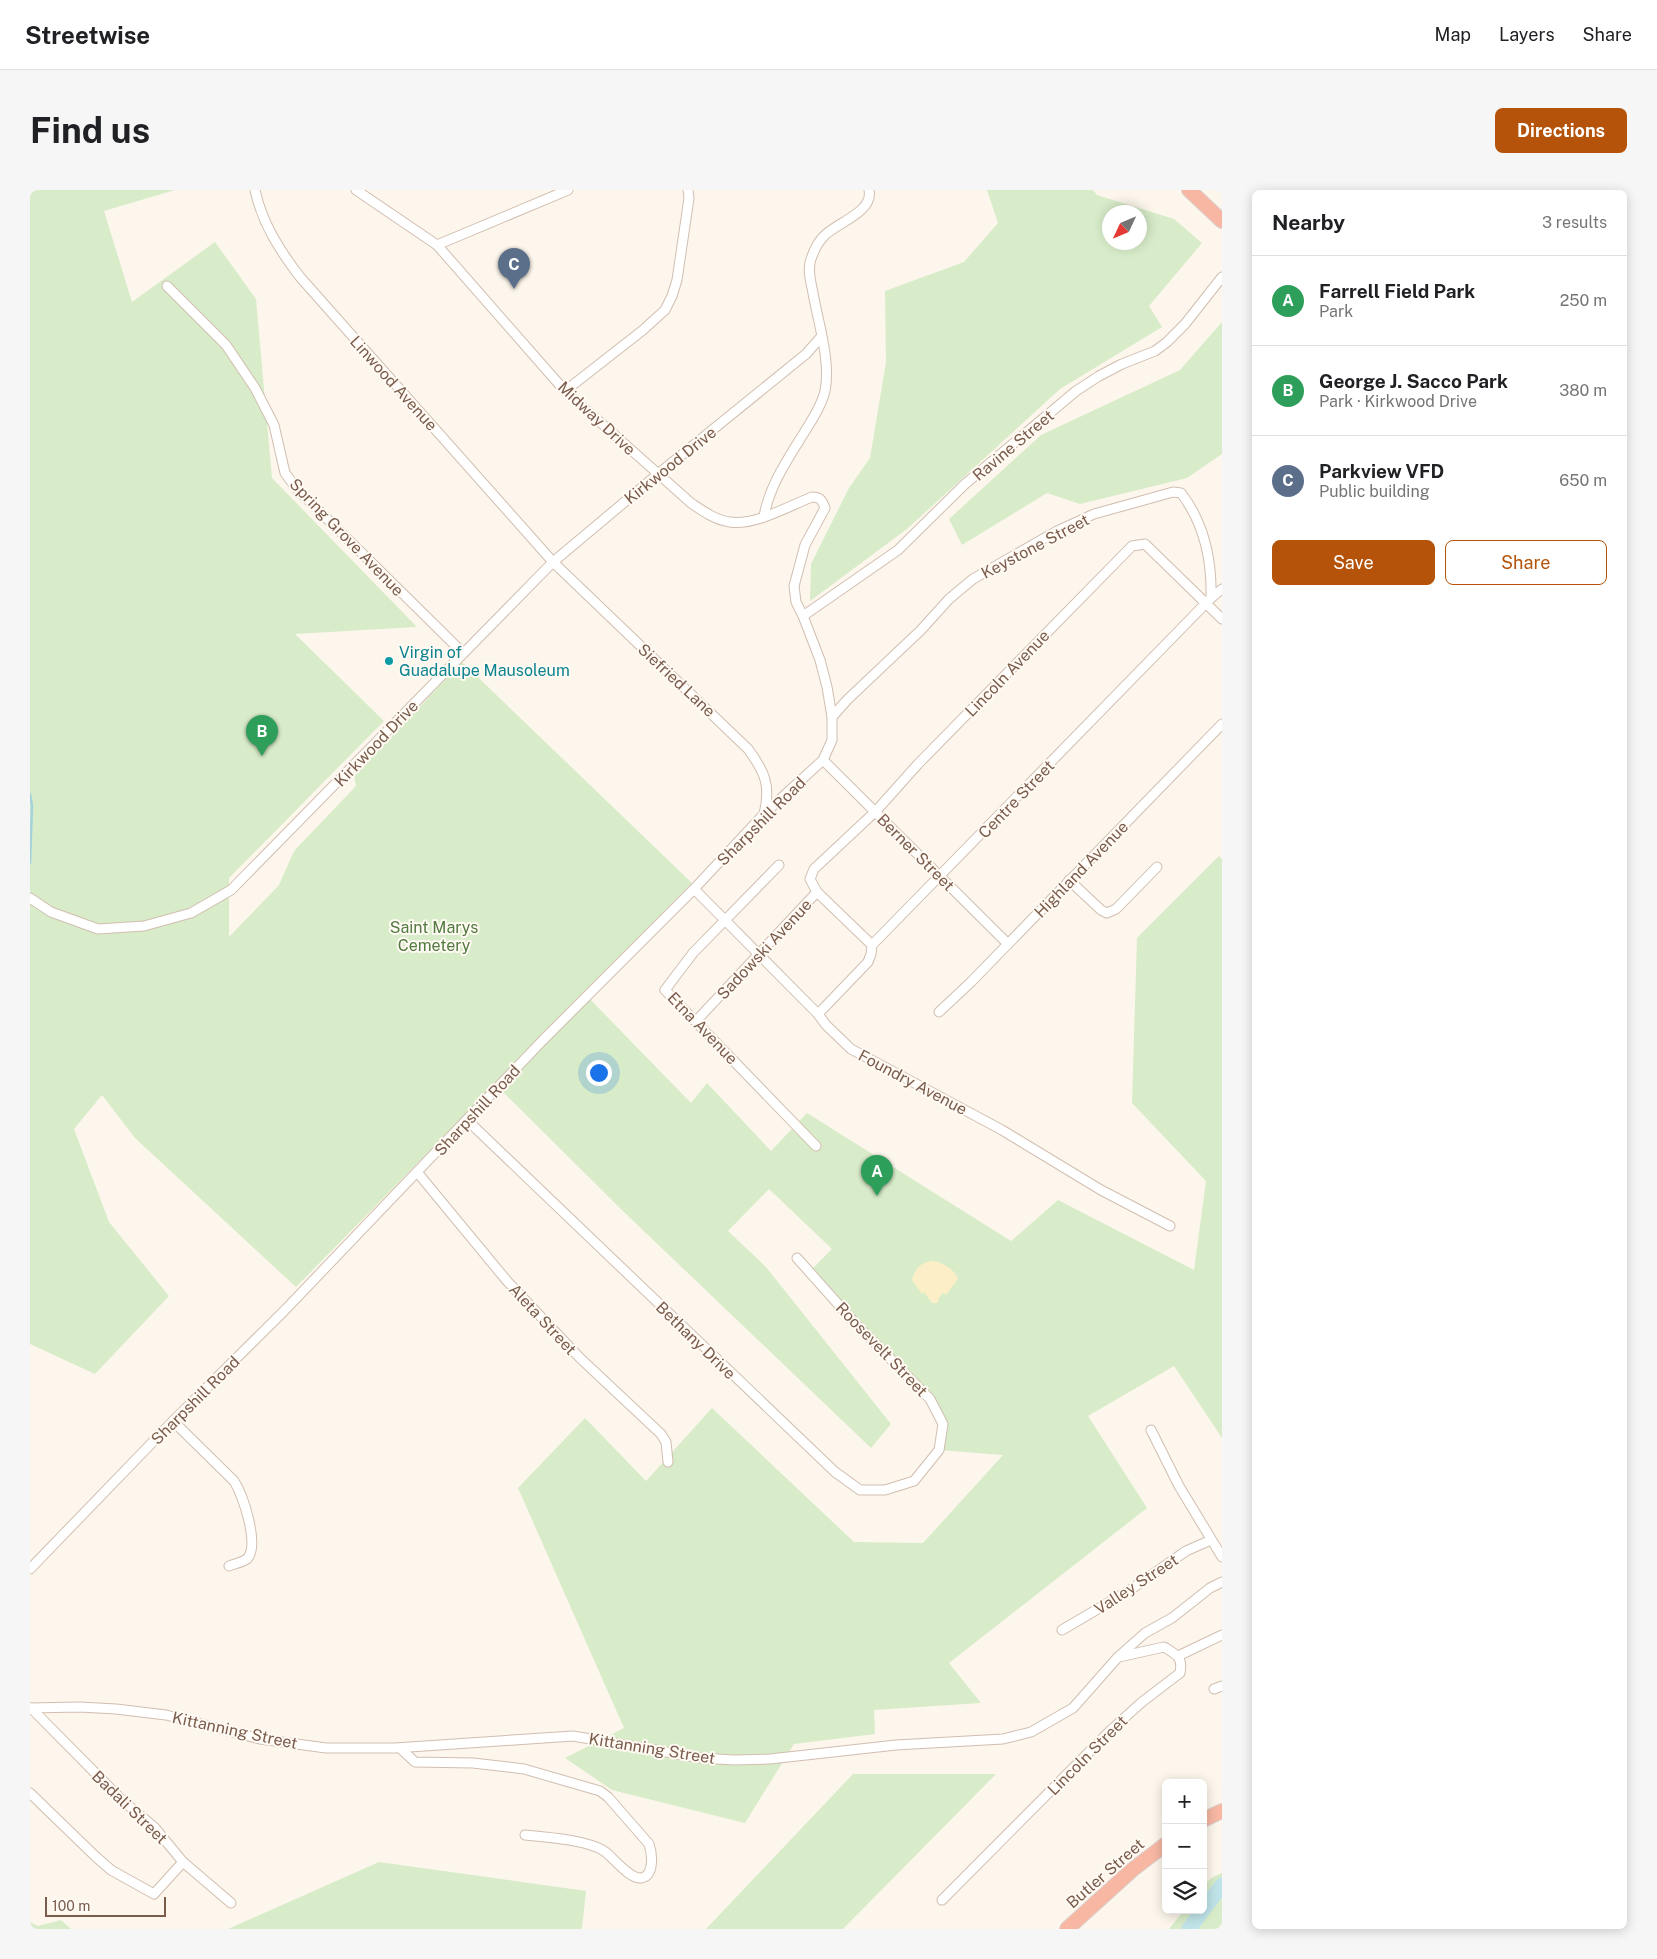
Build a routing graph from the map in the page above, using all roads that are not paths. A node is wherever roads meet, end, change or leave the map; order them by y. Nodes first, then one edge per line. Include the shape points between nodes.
1 (255, 190) edge
2 (356, 190) edge
3 (568, 190) edge
4 (688, 190) edge
5 (870, 190) edge
6 (1189, 190) edge
7 (1222, 220) edge
8 (437, 244) junction
9 (1222, 278) edge
10 (167, 286) dead end
11 (821, 337) junction
12 (565, 391) junction
13 (658, 474) junction
14 (764, 517) junction
15 (553, 562) junction
16 (1222, 588) edge
17 (1209, 600) junction
18 (803, 616) junction
19 (1222, 619) edge
20 (463, 653) junction
21 (832, 717) junction
22 (1222, 724) edge
23 (823, 760) junction
24 (876, 811) junction
25 (764, 814) junction
26 (779, 865) dead end
27 (1158, 867) dead end
28 (940, 876) junction
29 (1069, 880) junction
30 (694, 888) junction
31 (818, 892) junction
32 (30, 898) edge
33 (726, 920) junction
34 (1008, 944) junction
35 (872, 945) junction
36 (760, 953) junction
37 (939, 1012) dead end
38 (818, 1014) junction
39 (696, 1021) junction
40 (467, 1120) junction
41 (816, 1146) dead end
42 (417, 1172) junction
43 (1170, 1226) dead end
44 (797, 1258) dead end
45 (173, 1421) junction
46 (1151, 1430) dead end
47 (939, 1450) joint
48 (668, 1462) dead end
49 (1211, 1540) junction
50 (1222, 1557) edge
51 (229, 1566) dead end
52 (30, 1570) edge
53 (1222, 1582) edge
54 (1062, 1630) dead end
55 (1222, 1635) edge
56 (1178, 1656) junction
57 (1118, 1657) junction
58 (30, 1708) edge
59 (400, 1748) junction
60 (30, 1793) edge
61 (525, 1835) dead end
62 (1162, 1847) edge
63 (183, 1862) junction
64 (942, 1900) dead end
65 (231, 1903) dead end
66 (1067, 1929) edge

1 - 15 street, Linwood Avenue via 268,229 300,277
2 - 8 street, Midway Drive
3 - 8 street
4 - 12 street via 677,280 664,310
5 - 11 street via 867,204 825,234 810,262 810,280
6 - 7 highway
8 - 12 street, Midway Drive
9 - 18 street, Ravine Street via 1167,342 1076,391 965,484 898,550
10 - 20 street, Spring Grove Avenue via 226,345 255,388 274,425 285,473 297,489
11 - 13 street, Kirkwood Drive via 806,354
11 - 14 street via 826,369 825,391 776,482 765,505
12 - 13 street, Midway Drive
13 - 14 street, Midway Drive via 711,516 730,522
13 - 15 street, Kirkwood Drive
14 - 18 street, Midway Drive via 812,497 823,501 824,508 805,545 794,586 796,602
15 - 20 street, Kirkwood Drive
15 - 25 street, Siefried Lane via 748,749 761,766 767,785 768,800
16 - 17 street, Centre Street
17 - 19 street
17 - 21 street, Keystone Street via 1208,549 1181,493 1173,492 1094,514 1057,531 973,579
17 - 24 street, Lincoln Avenue via 1145,544 1132,546
17 - 28 street, Centre Street
18 - 21 street, Sharpshill Road via 825,678
20 - 32 street, Kirkwood Drive via 231,890 191,913 144,926 98,929 51,912
21 - 23 street, Sharpshill Road via 832,740
22 - 29 street, Highland Avenue
23 - 24 street, Berner Street
23 - 25 street, Sharpshill Road
24 - 28 street, Berner Street
24 - 31 street, Sadowski Avenue via 814,870 810,879
25 - 30 street, Sharpshill Road
26 - 33 street, Etna Avenue
27 - 29 street via 1116,909 1107,913
28 - 34 street, Berner Street
28 - 35 street, Centre Street
29 - 34 street, Highland Avenue
30 - 33 street, Foundry Avenue
30 - 40 street, Sharpshill Road
31 - 35 street
31 - 36 street, Sadowski Avenue
33 - 36 street, Foundry Avenue
33 - 39 street, Etna Avenue via 693,953 665,990
34 - 37 street, Highland Avenue
35 - 38 street, Centre Street via 868,962
36 - 38 street, Foundry Avenue
36 - 39 street, Sadowski Avenue
38 - 43 street, Foundry Avenue via 851,1049
39 - 41 street, Etna Avenue
40 - 42 street, Sharpshill Road
40 - 47 street, Bethany Drive via 834,1472 860,1490 885,1490 914,1481
42 - 45 street, Sharpshill Road
42 - 48 street, Aleta Street via 507,1281 580,1358 661,1434 666,1442
44 - 47 street, Roosevelt Street via 930,1399 943,1424
45 - 51 street via 219,1465 240,1491 252,1544 246,1560
45 - 52 street, Sharpshill Road
46 - 49 street
49 - 50 street
49 - 54 street, Valley Street via 1186,1551 1130,1590
53 - 57 street, Kittanning Street via 1145,1633
55 - 56 street
56 - 57 street via 1164,1647
56 - 64 street, Lincoln Street via 1182,1665 1180,1673 1112,1729
57 - 59 street, Kittanning Street via 1073,1708 1030,1732 1003,1739 734,1760 701,1758 573,1736
58 - 59 street, Kittanning Street via 116,1709 166,1715 260,1739 307,1746
58 - 63 street, Badali Street via 122,1800 155,1828
59 - 61 street via 415,1762 516,1768 600,1792 650,1844 652,1863 649,1872 640,1878 632,1876 595,1847
60 - 63 street via 111,1870 154,1894
62 - 66 highway, Butler Street
63 - 65 street, Badali Street

